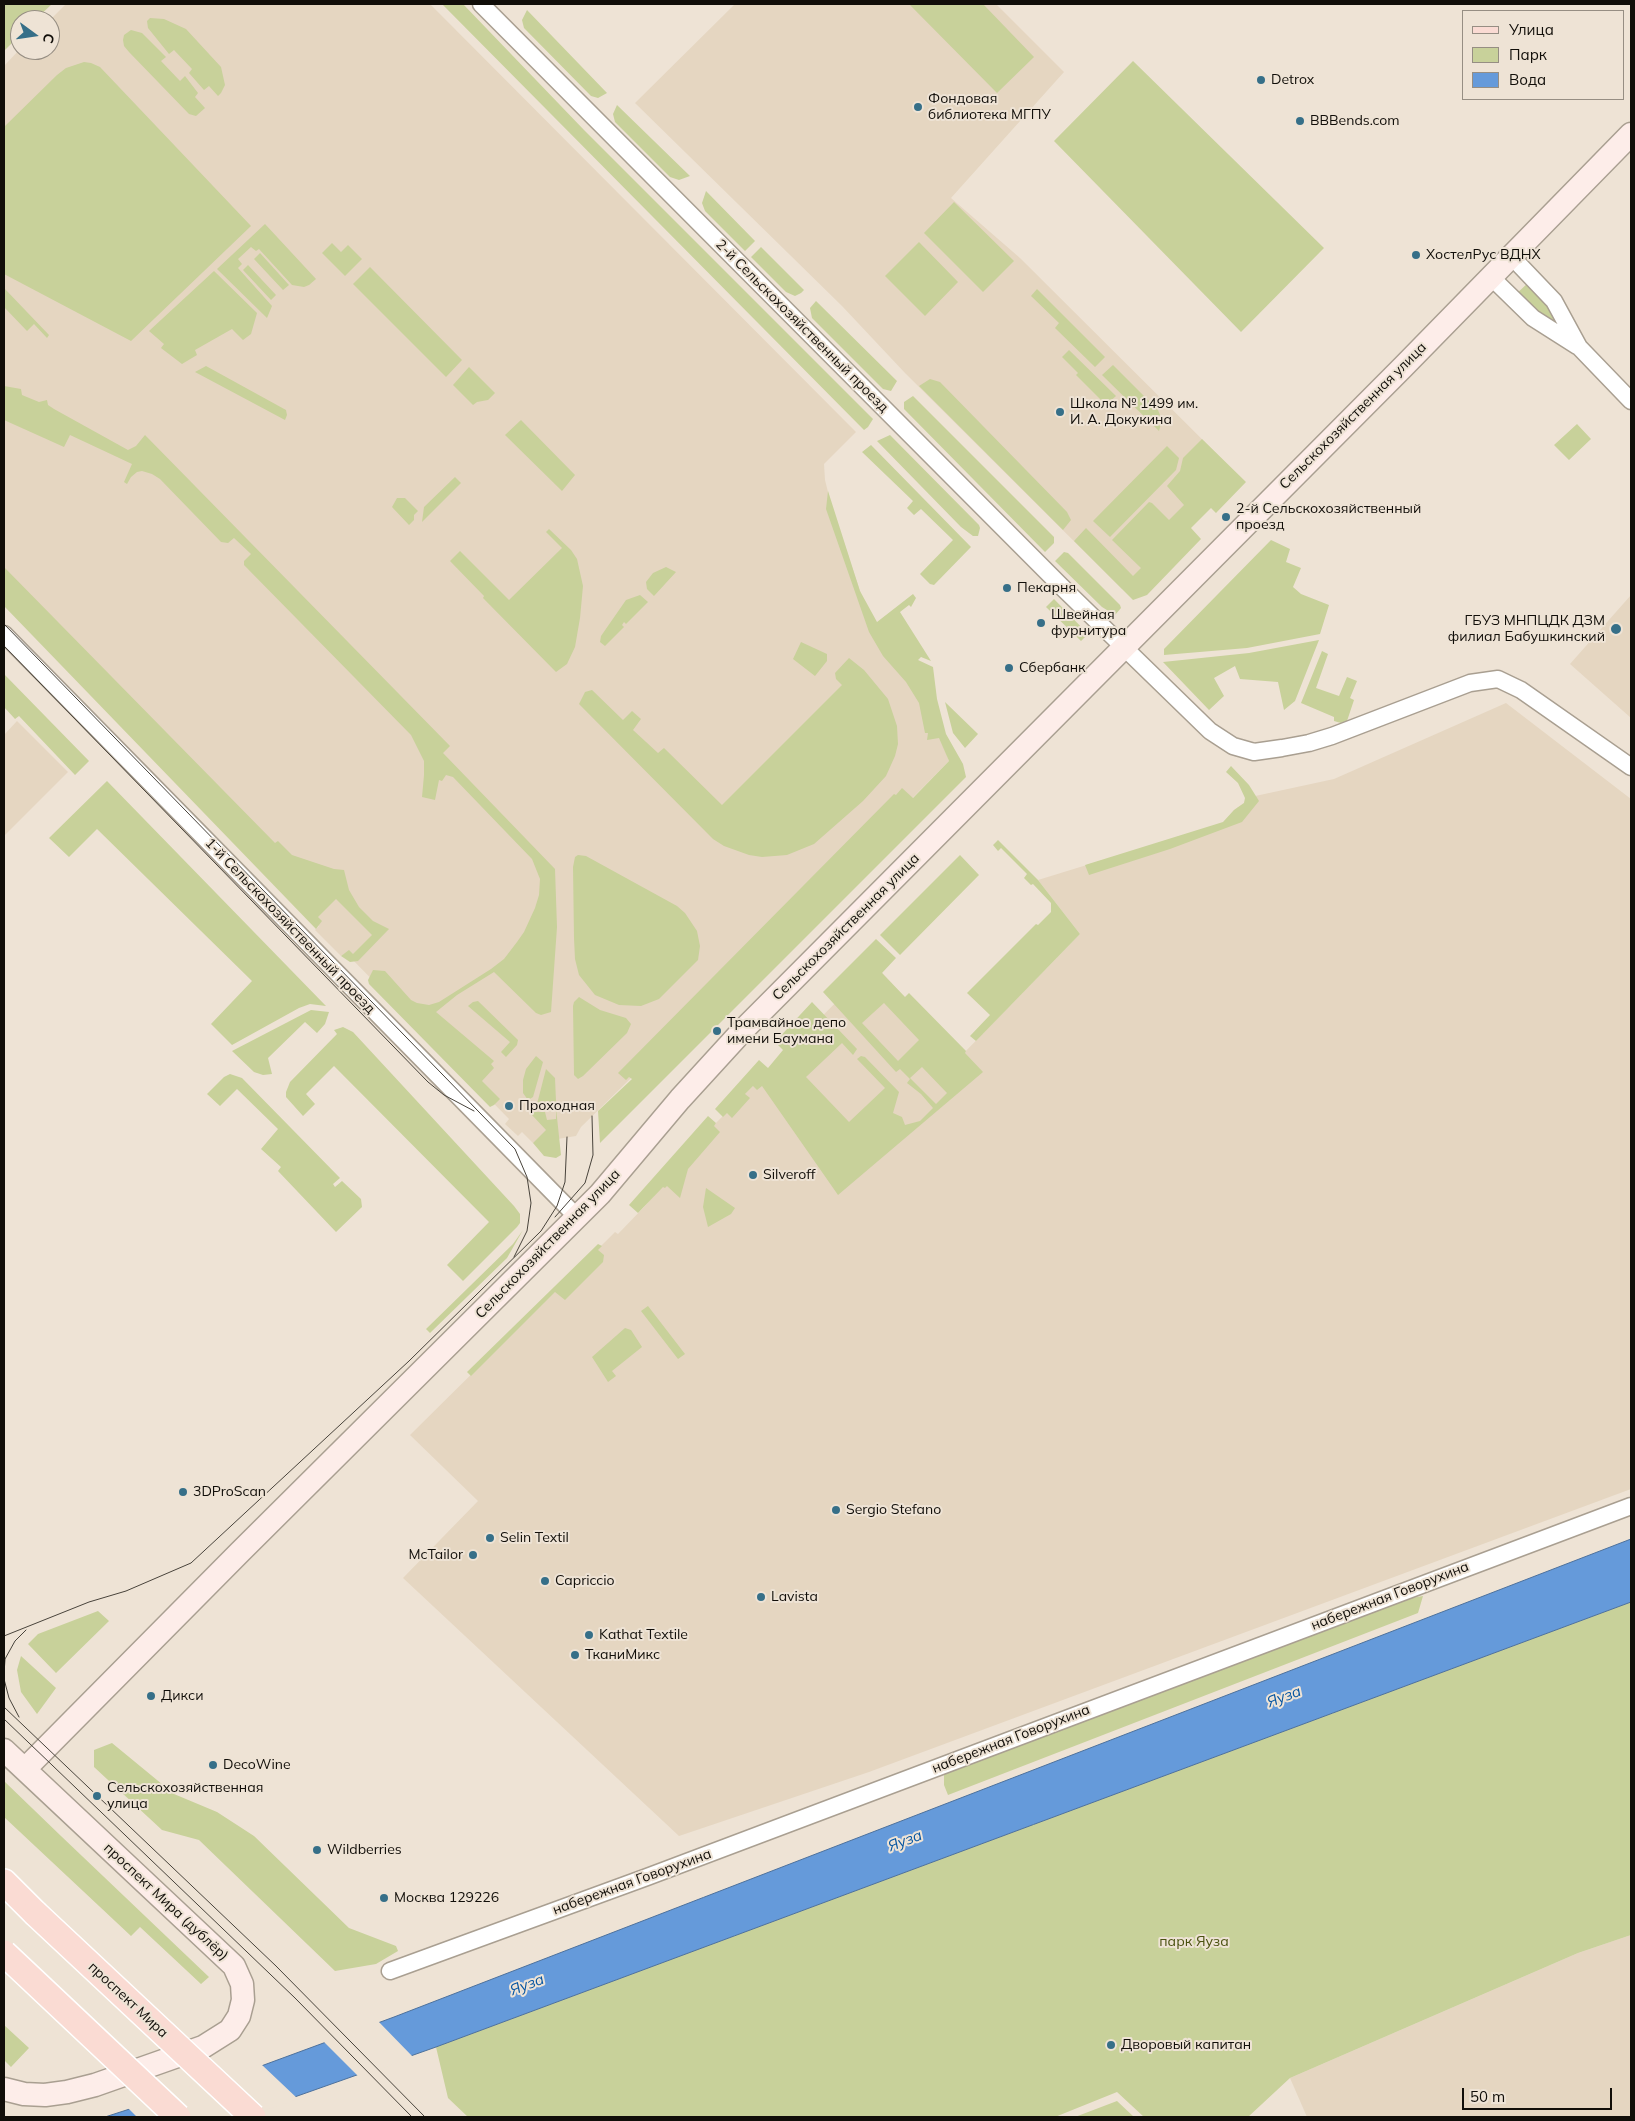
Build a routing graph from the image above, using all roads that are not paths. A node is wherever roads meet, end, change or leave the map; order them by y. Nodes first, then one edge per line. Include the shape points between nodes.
1 (481, 4) edge
2 (1631, 134) edge
3 (1512, 256) junction
4 (1491, 277) junction
5 (1579, 347) junction
6 (1631, 401) edge
7 (4, 634) edge
8 (1124, 647) junction
9 (1631, 767) edge
10 (577, 1217) junction
11 (1631, 1506) edge
12 (4, 1750) edge
13 (25, 1769) junction
14 (4, 1882) edge
15 (4, 1953) edge
16 (390, 1972) dead end
17 (4, 2089) edge
18 (178, 2117) edge
19 (252, 2117) edge

1 - 8 street, 2-й Сельскохозяйственный проезд
2 - 3 main road, Сельскохозяйственная улица
3 - 4 main road, Сельскохозяйственная улица
3 - 5 street via 1554,301
4 - 5 street via 1533,318
4 - 8 main road, Сельскохозяйственная улица
5 - 6 street
7 - 10 street, 1-й Сельскохозяйственный проезд
8 - 9 street, 2-й Сельскохозяйственный проезд via 1210,731 1233,746 1254,752 1309,743 1470,683 1498,679 1521,690
8 - 10 main road, Сельскохозяйственная улица via 744,1029
10 - 13 main road, Сельскохозяйственная улица
11 - 16 street, набережная Говорухина
12 - 13 main road, проспект Мира (дублёр)
13 - 17 main road, проспект Мира (дублёр) via 234,1966 242,1984 244,2000 230,2030 203,2047 68,2092 45,2095
14 - 19 main road, проспект Мира, bridge
15 - 18 main road, bridge

